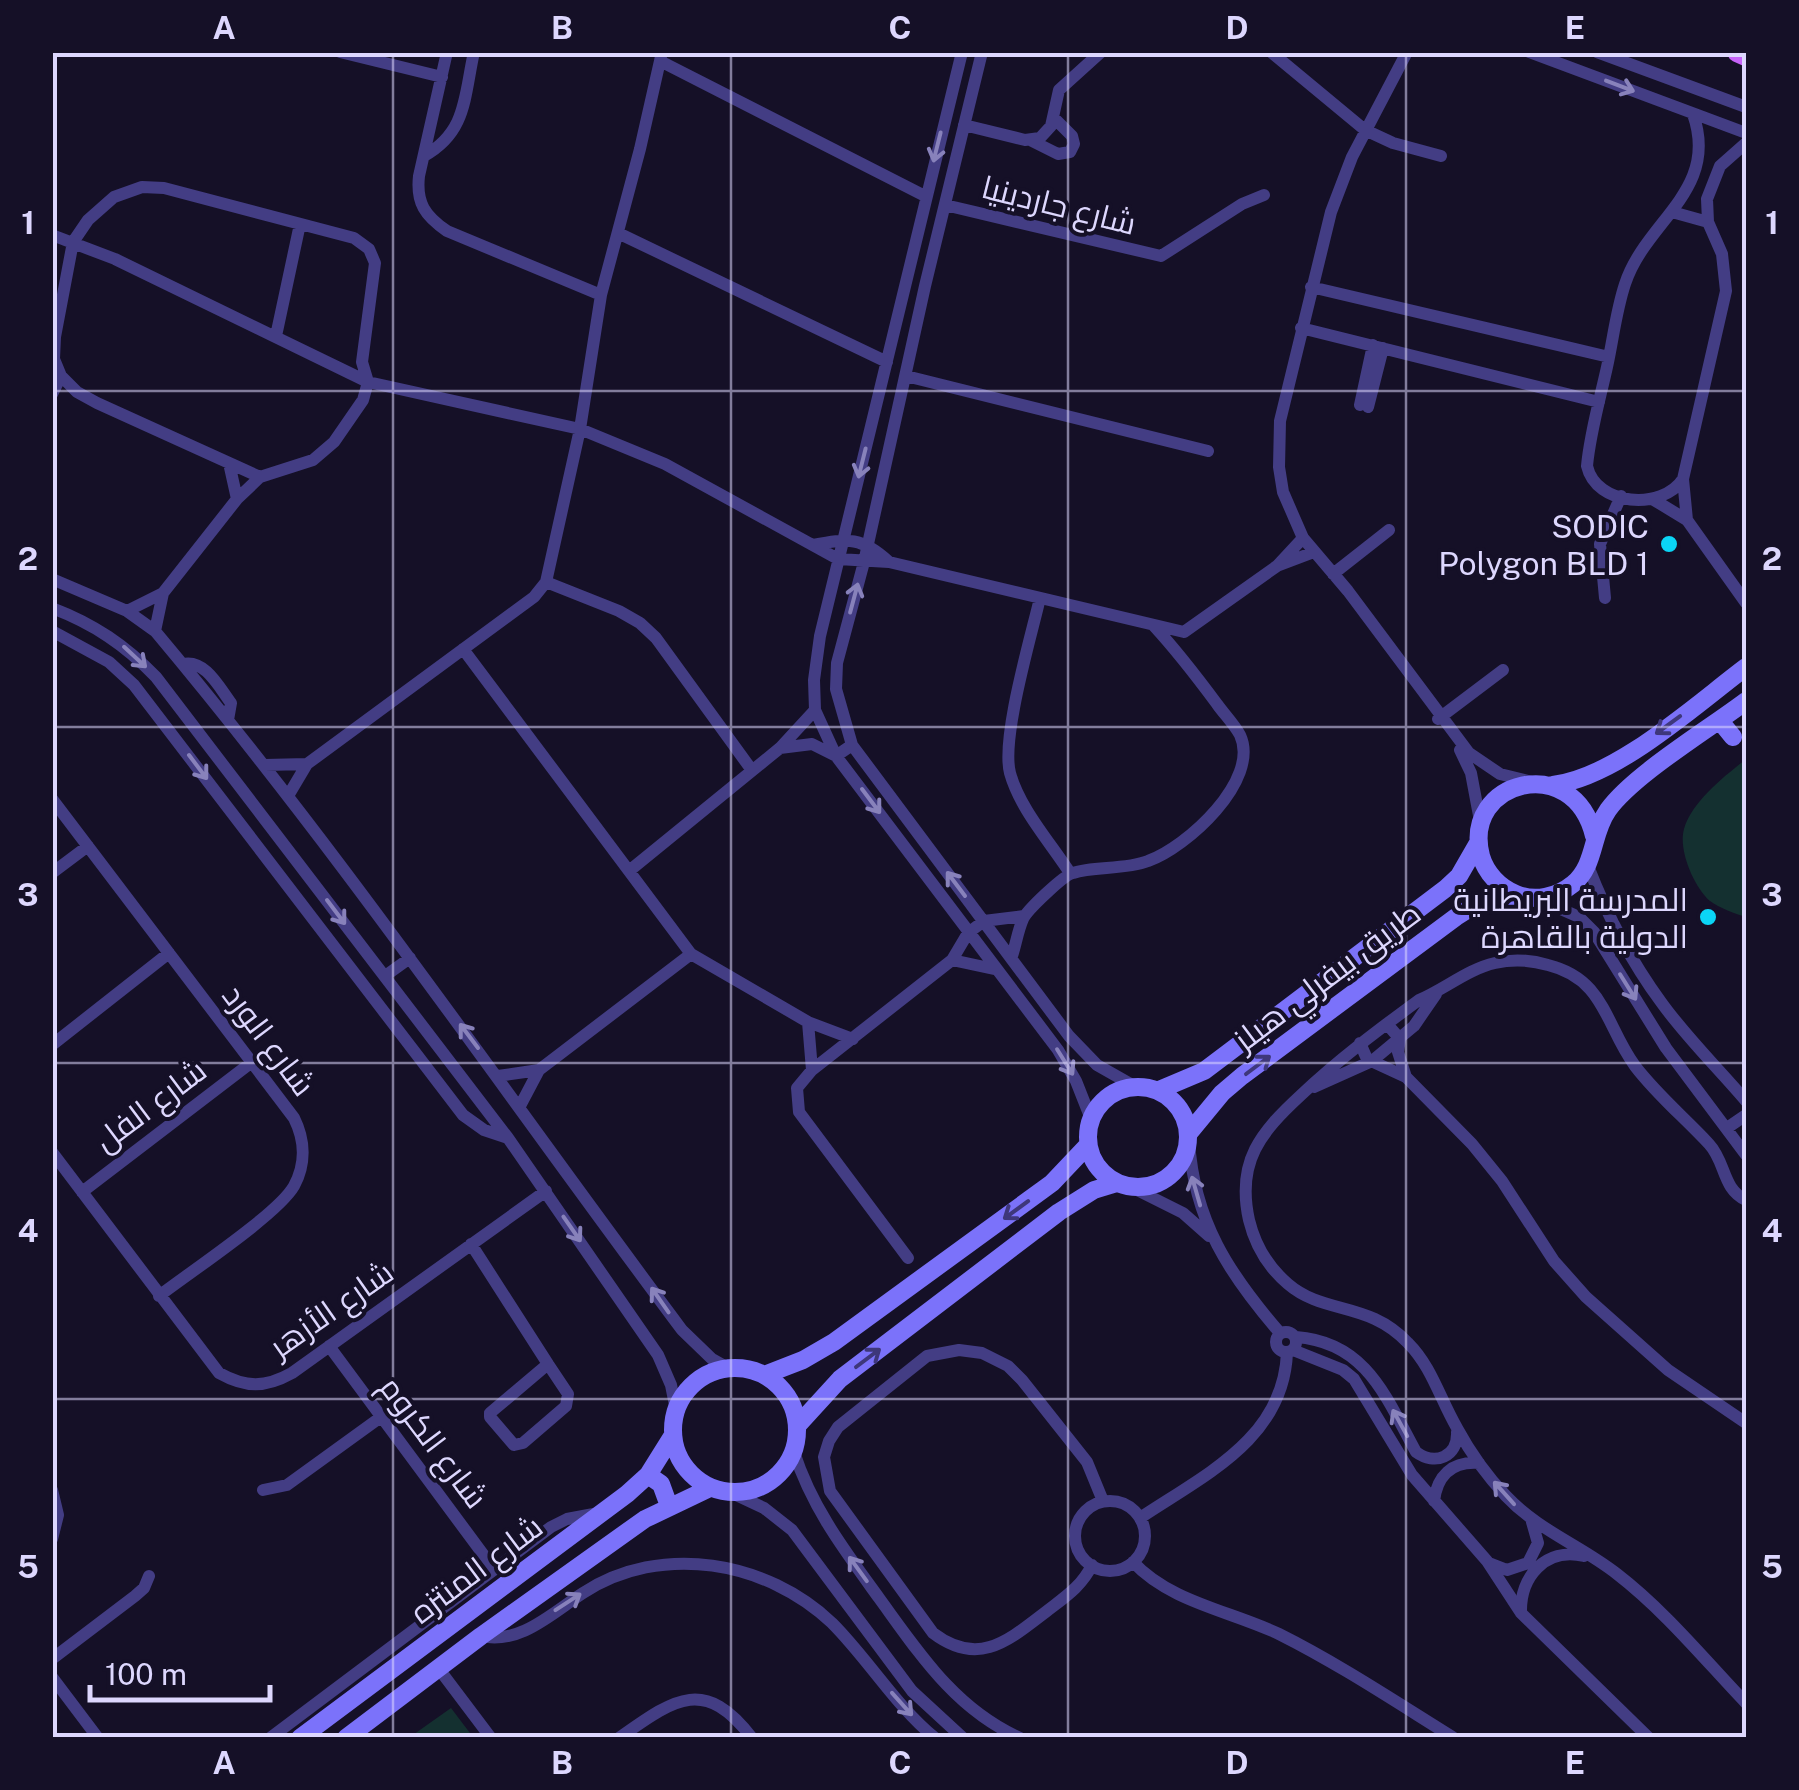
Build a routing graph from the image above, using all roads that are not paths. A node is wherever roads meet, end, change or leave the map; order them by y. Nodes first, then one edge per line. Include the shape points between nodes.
1 (340, 52) edge
2 (447, 52) edge
3 (474, 52) edge
4 (962, 52) edge
5 (982, 52) edge
6 (1272, 52) edge
7 (1407, 52) edge
8 (1529, 52) edge
9 (1597, 52) edge
10 (1737, 52) edge
11 (1100, 53) edge
12 (1746, 56) edge
13 (661, 57) edge
14 (442, 77) junction
15 (1746, 107) edge
16 (1693, 114) junction
17 (1053, 117) junction
18 (964, 125) junction
19 (1365, 130) junction
20 (1746, 134) edge
21 (1032, 141) junction
22 (1746, 144) edge
23 (424, 156) junction
24 (1441, 156) dead end
25 (1264, 195) dead end
26 (925, 196) junction
27 (945, 205) junction
28 (1672, 212) junction
29 (1708, 222) junction
30 (300, 224) junction
31 (618, 233) junction
32 (52, 234) edge
33 (73, 242) junction
34 (907, 279) junction
35 (926, 286) junction
36 (1311, 288) junction
37 (601, 294) junction
38 (1301, 328) junction
39 (276, 336) junction
40 (1378, 347) junction
41 (1609, 357) junction
42 (887, 362) junction
43 (61, 376) junction
44 (906, 376) junction
45 (368, 382) junction
46 (52, 394) edge
47 (1599, 402) junction
48 (1364, 406) dead end
49 (580, 429) junction
50 (1208, 451) dead end
51 (229, 463) junction
52 (260, 477) junction
53 (1683, 479) junction
54 (1620, 496) junction
55 (237, 499) junction
56 (1654, 500) junction
57 (1686, 520) junction
58 (1389, 530) dead end
59 (1303, 538) junction
60 (844, 539) junction
61 (868, 544) junction
62 (813, 545) junction
63 (1314, 552) junction
64 (838, 559) junction
65 (864, 562) junction
66 (889, 562) junction
67 (1277, 566) junction
68 (1332, 574) junction
69 (52, 579) edge
70 (546, 582) junction
71 (163, 593) junction
72 (1040, 598) junction
73 (1605, 598) dead end
74 (1746, 603) edge
75 (52, 608) edge
76 (128, 611) junction
77 (1153, 624) junction
78 (52, 631) edge
79 (155, 631) junction
80 (1184, 632) junction
81 (463, 649) junction
82 (1186, 662) junction
83 (1746, 668) edge
84 (1503, 670) dead end
85 (1746, 701) edge
86 (815, 710) junction
87 (1440, 718) junction
88 (1720, 721) junction
89 (1734, 738) dead end
90 (852, 744) junction
91 (780, 748) junction
92 (836, 756) junction
93 (307, 764) junction
94 (265, 765) junction
95 (751, 768) junction
96 (1544, 784) junction
97 (288, 796) junction
98 (52, 799) edge
99 (1479, 834) junction
100 (1594, 836) junction
101 (88, 846) junction
102 (1588, 866) junction
103 (629, 870) junction
104 (1070, 873) junction
105 (52, 874) edge
106 (1527, 897) junction
107 (1024, 916) junction
108 (984, 921) junction
109 (968, 934) junction
110 (168, 952) junction
111 (691, 954) junction
112 (1012, 956) junction
113 (410, 958) junction
114 (952, 960) junction
115 (995, 969) junction
116 (385, 976) junction
117 (1436, 994) junction
118 (808, 1022) junction
119 (1387, 1024) junction
120 (1686, 1034) junction
121 (853, 1038) junction
122 (1400, 1039) junction
123 (1360, 1043) junction
124 (52, 1045) edge
125 (1666, 1048) junction
126 (252, 1062) junction
127 (1372, 1062) junction
128 (540, 1070) junction
129 (812, 1070) junction
130 (498, 1076) junction
131 (1406, 1077) junction
132 (1134, 1086) junction
133 (1159, 1090) junction
134 (1299, 1096) junction
135 (1746, 1101) edge
136 (520, 1106) junction
137 (1746, 1115) edge
138 (1091, 1119) junction
139 (1726, 1128) junction
140 (1189, 1137) junction
141 (508, 1138) junction
142 (1088, 1146) junction
143 (52, 1152) edge
144 (1746, 1155) edge
145 (1124, 1185) junction
146 (546, 1191) junction
147 (82, 1192) junction
148 (1746, 1200) edge
149 (1212, 1239) junction
150 (471, 1244) junction
151 (908, 1258) dead end
152 (160, 1296) junction
153 (329, 1346) junction
154 (1292, 1346) junction
155 (548, 1364) junction
156 (728, 1368) junction
157 (764, 1375) junction
158 (676, 1410) junction
159 (382, 1417) junction
160 (1746, 1423) edge
161 (798, 1424) junction
162 (1457, 1430) junction
163 (673, 1434) junction
164 (794, 1452) junction
165 (1448, 1463) junction
166 (1479, 1463) junction
167 (648, 1475) junction
168 (710, 1488) junction
169 (52, 1490) edge
170 (264, 1490) dead end
171 (732, 1493) junction
172 (1104, 1501) junction
173 (1434, 1501) junction
174 (668, 1506) junction
175 (602, 1513) junction
176 (1140, 1518) junction
177 (1532, 1522) junction
178 (52, 1539) edge
179 (1591, 1558) junction
180 (1487, 1561) junction
181 (1133, 1562) junction
182 (1092, 1566) junction
183 (1531, 1566) junction
184 (494, 1569) junction
185 (149, 1576) dead end
186 (464, 1614) junction
187 (1520, 1614) junction
188 (481, 1636) junction
189 (52, 1659) edge
190 (890, 1663) junction
191 (439, 1669) junction
192 (876, 1674) junction
193 (52, 1677) edge
194 (1746, 1703) edge
195 (98, 1738) edge
196 (270, 1738) edge
197 (300, 1738) edge
198 (346, 1738) edge
199 (491, 1738) edge
200 (619, 1738) edge
201 (752, 1738) edge
202 (935, 1738) edge
203 (963, 1738) edge
204 (1020, 1738) edge
205 (1454, 1738) edge
206 (1648, 1738) edge

1 - 14 street
2 - 14 street
3 - 23 street via 454,134
4 -> 26 street
5 - 18 street
6 - 19 street
7 - 19 street
8 -> 16 street
9 - 15 street
10 - 12 main road
11 - 17 street via 1060,90
13 - 26 street
13 - 31 street
14 - 23 street
16 - 20 street
16 - 28 street via 1700,157
17 - 21 street via 1045,134
17 - 21 street via 1072,136 1070,152 1058,154
18 - 21 street
18 - 27 street
19 - 24 street
19 - 36 street via 1340,184
22 - 29 street via 1716,173
23 - 37 street via 418,193 430,220
25 - 27 street, شارع جاردينيا via 1161,256
26 - 34 street
27 - 35 street
28 - 29 street
28 - 41 street via 1632,266
29 - 53 street via 1722,254 1726,291
30 - 33 street via 142,187 114,197
30 - 39 street
30 - 45 street via 354,238 372,254 362,362
31 - 37 street
31 - 42 street
32 - 33 street
33 - 39 street
33 - 43 street via 55,337
34 - 35 street
34 - 42 street
35 - 44 street
36 - 38 street
36 - 41 street
37 - 49 street
38 - 40 street
38 - 59 street via 1278,442 1283,492
39 - 45 street
40 - 47 street
40 - 48 street
41 - 47 street
42 -> 60 street
43 - 46 street
43 - 51 street via 97,403
44 - 50 street
44 - 61 street
45 - 49 street
45 - 52 street via 351,420 324,452 298,468
47 - 54 street via 1587,466 1601,490
49 - 62 street via 666,464
49 - 70 street
51 - 52 street
51 - 55 street
52 - 55 street
53 - 56 street
53 - 57 street
54 - 56 street
54 - 73 street via 1600,544
55 - 71 street
56 - 57 street
57 - 74 street
58 - 68 street
59 - 63 street
59 - 67 street
60 - 61 street
60 - 62 street
60 - 64 street
61 - 65 street
61 - 66 street
62 - 64 street
63 - 67 street
63 - 68 street
64 - 65 street
64 - 86 street via 820,636
65 - 66 street
90 -> 65 street via 836,689 837,663
66 - 72 street
67 - 80 street
68 - 87 street
69 - 76 street
70 - 81 street
70 - 95 street via 640,622
71 - 76 street
71 - 79 street
72 - 77 street
72 - 104 street via 1008,760 1019,795
75 -> 116 street via 107,633 156,677
76 - 79 street
77 - 80 street
77 - 82 street
78 -> 141 street via 110,662 134,685 463,1115
79 - 94 street
80 - 82 street
81 - 93 street
81 - 103 street
82 - 104 street via 1240,736 1244,756 1234,782 1216,812 1149,861
83 -> 96 street via 1610,767 1583,780
84 - 87 street
85 - 88 street
86 - 91 street
86 - 92 street
87 - 96 street via 1476,759 1500,774
87 - 99 street via 1466,761
88 - 89 street
88 - 100 street via 1618,798
90 - 92 street
108 -> 90 street
91 - 92 street via 812,744
91 - 95 street
92 -> 109 street
93 - 94 street
93 - 97 street
94 - 97 street
95 - 103 street
96 - 99 street via 1500,795
96 - 100 street via 1582,805
97 - 113 street
98 - 101 street, شارع الورد
99 - 106 street via 1490,875
99 - 133 street, طريق بيفرلي هيلز via 1460,876 1445,889 1204,1070
100 - 102 street
101 - 105 street
101 - 110 street, شارع الورد
102 - 106 street via 1566,890
102 - 120 street via 1629,954
103 - 111 street
104 - 107 street
106 -> 125 street via 1560,906 1594,932
140 -> 106 street, طريق بيفرلي هيلز via 1242,1076 1456,917 1485,901
107 - 108 street
107 - 112 street
108 - 109 street
108 - 112 street
109 - 114 street
109 - 115 street
110 - 124 street
110 - 126 street, شارع الورد
111 - 118 street
111 - 128 street
112 - 132 street via 1080,1049
113 - 116 street
130 -> 113 street
114 - 115 street
114 - 121 street
115 -> 138 street via 1067,1064
116 - 141 street
117 - 119 street
117 - 122 street
117 - 148 street via 1471,972 1517,960 1582,979 1632,1061 1713,1148 1731,1190
118 - 121 street
118 - 129 street
119 - 122 street
119 - 123 street
120 - 125 street
120 - 135 street
121 - 129 street
122 - 127 street
122 - 131 street
123 - 127 street
123 - 134 street
125 - 139 street
126 - 147 street, شارع الفل
126 - 152 street, شارع الورد via 299,1128 300,1172 283,1200
127 - 131 street
127 - 134 street
128 - 130 street
128 - 136 street
129 - 151 street via 797,1088 799,1112
130 - 136 street
131 - 160 street via 1472,1144 1586,1297 1668,1370
132 - 133 street
132 - 138 street via 1108,1096
133 - 140 street via 1180,1108
134 - 162 street via 1257,1142 1246,1188 1252,1234 1289,1285 1316,1302 1369,1314 1405,1339 1432,1374
156 -> 136 street via 682,1330
137 - 139 street
138 - 142 street
139 - 144 street
140 - 145 street via 1185,1157 1163,1181
149 -> 140 street via 1191,1174
141 - 146 street
142 - 145 street via 1104,1174
142 -> 157 street via 1038,1194 834,1342
143 - 147 street, شارع الأزهر
145 - 149 street via 1183,1214
161 -> 145 street via 840,1379 1059,1212 1094,1190
146 - 150 street, شارع الأزهر
146 -> 158 street via 658,1355
147 - 152 street, شارع الأزهر
149 - 154 street via 1280,1334 1277,1345
150 - 153 street, شارع الأزهر
150 - 155 street
152 - 153 street, شارع الأزهر via 219,1373 236,1383 275,1382
153 - 159 street, شارع الكروم
165 -> 154 street via 1416,1452 1377,1382 1352,1356 1318,1339
154 - 173 street via 1354,1380
154 - 176 street via 1280,1394 1254,1437
155 - 155 street via 490,1413 514,1445 566,1406 568,1394
156 - 157 street
156 - 158 street via 690,1386
157 - 161 street via 787,1396
158 - 163 street
159 - 170 street via 287,1485
159 - 184 street, شارع الكروم
161 - 164 street
162 - 165 street
162 - 166 street
163 - 167 street, شارع المنتزه
163 - 168 street via 691,1475
164 - 171 street via 763,1487
204 -> 164 street via 968,1706 932,1670 824,1522
165 - 166 street
165 - 173 street
177 -> 166 street
167 - 174 street via 665,1491
167 - 175 street, شارع المنتزه
168 - 171 street
168 - 174 street, شارع المنتزه
169 - 178 street via 58,1515
171 - 190 street via 792,1530
172 - 176 street via 1124,1504
172 - 182 street via 1085,1511 1076,1530 1078,1550
172 - 182 street via 1087,1462 1020,1378 994,1358 969,1350 927,1356 838,1426 824,1458 830,1490 933,1633 953,1645 980,1650 1008,1641 1075,1589
173 - 180 street
174 - 188 street, شارع المنتزه
175 - 184 street via 566,1518
175 - 186 street, شارع المنتزه
176 - 181 street via 1144,1546
177 - 179 street
177 - 183 street via 1538,1543
179 - 183 street via 1562,1554
179 - 194 street via 1641,1594
180 - 183 street via 1507,1570
180 - 187 street
181 - 182 street via 1117,1570
181 - 205 street via 1170,1590 1310,1650
183 - 187 street
184 - 196 street
185 - 189 street via 135,1596
186 - 188 street
186 - 197 street, شارع المنتزه
187 - 206 street
188 - 191 street, شارع المنتزه
188 -> 192 street via 509,1638 622,1575 705,1564 787,1589 833,1625
190 - 192 street
190 - 203 street
191 - 198 street, شارع المنتزه
191 - 199 street
192 -> 202 street
193 - 195 street
200 - 201 street via 683,1698 721,1705

